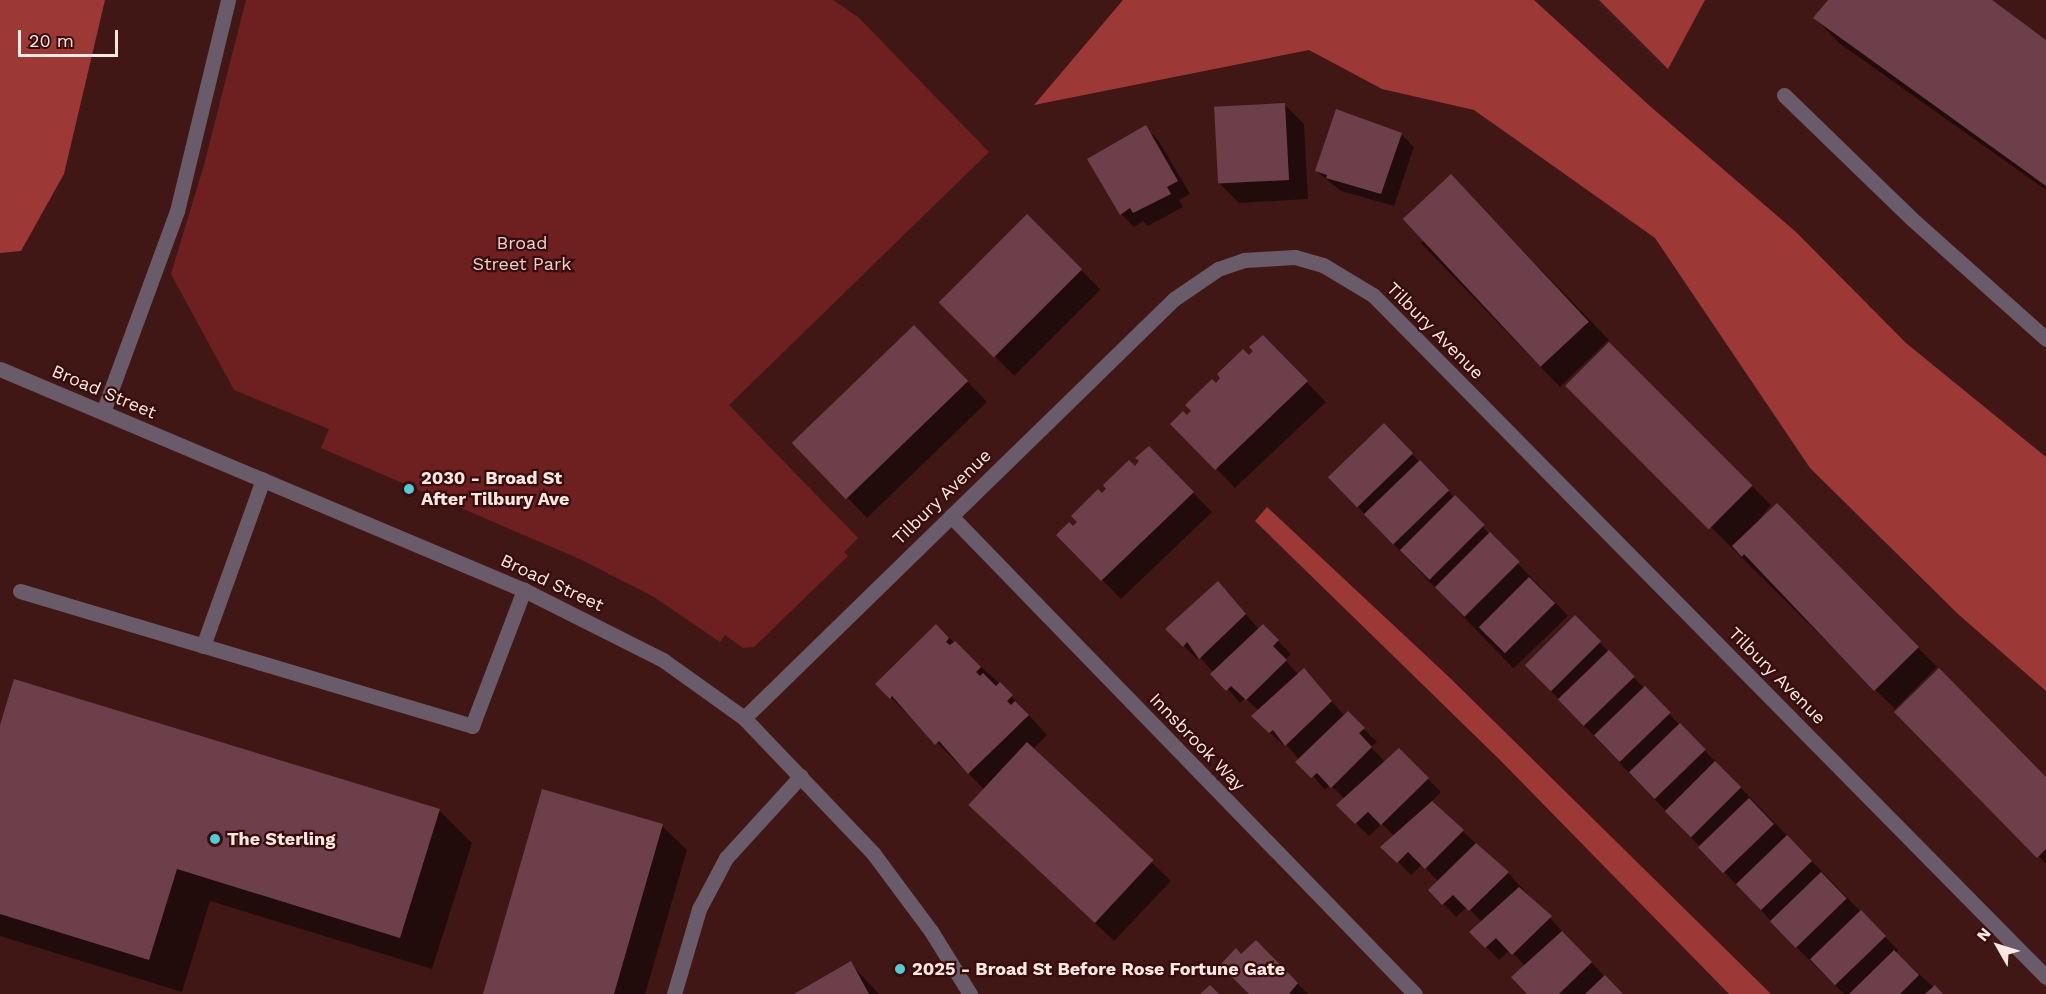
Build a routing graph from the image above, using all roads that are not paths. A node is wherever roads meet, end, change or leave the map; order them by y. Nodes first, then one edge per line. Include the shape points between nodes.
1 (228, 0) edge
2 (1784, 95) dead end
3 (2046, 339) edge
4 (0, 369) edge
5 (103, 412) junction
6 (263, 479) junction
7 (951, 516) junction
8 (524, 590) junction
9 (20, 591) dead end
10 (203, 646) junction
11 (744, 718) junction
12 (801, 776) junction
13 (2046, 977) edge
14 (674, 994) edge
15 (970, 994) edge
16 (1414, 994) edge

1 - 5 street via 177,211
2 - 3 street via 1912,219
4 - 5 street, Broad Street
5 - 6 street, Broad Street
6 - 8 street, Broad Street
6 - 10 street
7 - 11 street, Tilbury Avenue
7 - 13 street, Tilbury Avenue via 1196,282 1244,260 1269,256 1323,265 1373,295
7 - 16 street, Innsbrook Way
8 - 10 street via 471,726
8 - 11 street, Broad Street via 663,660
9 - 10 street
11 - 12 street, Broad Street
12 - 14 street via 726,858 699,909
12 - 15 street, Broad Street via 873,853 931,931

